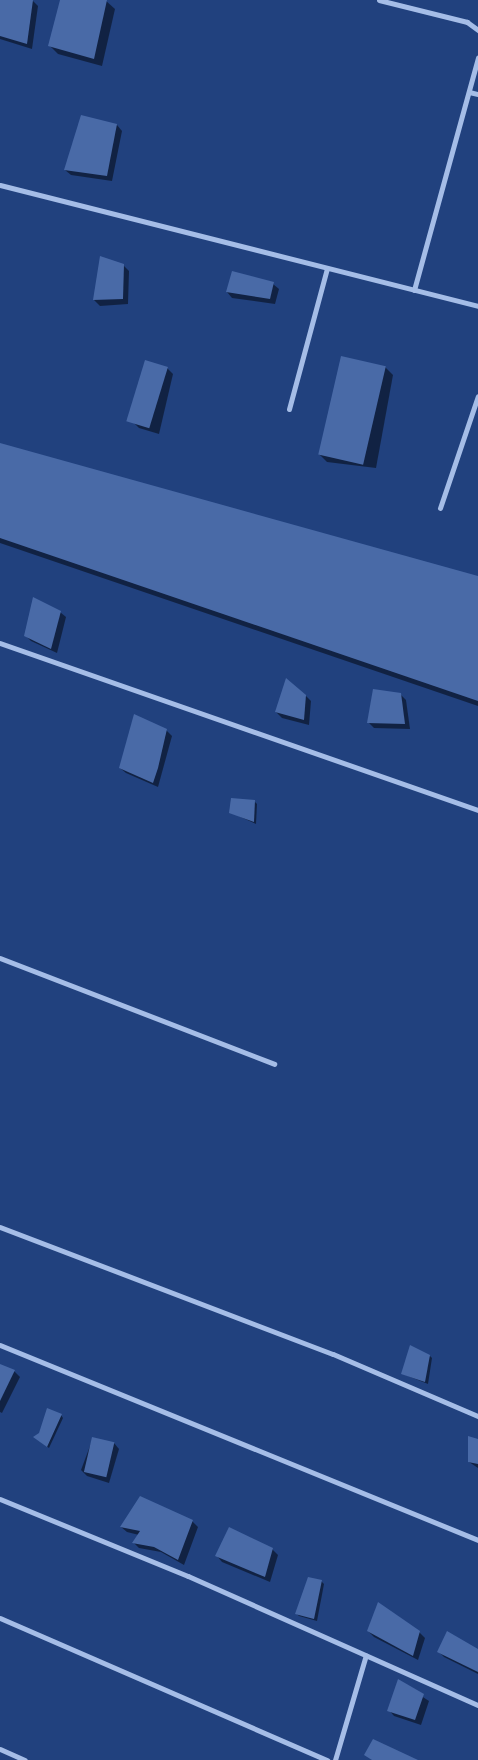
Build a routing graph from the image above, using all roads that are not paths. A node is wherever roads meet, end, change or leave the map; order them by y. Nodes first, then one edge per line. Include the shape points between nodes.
1 (379, 0) edge
2 (478, 30) edge
3 (478, 58) edge
4 (469, 92) junction
5 (478, 94) edge
6 (0, 185) edge
7 (327, 268) junction
8 (414, 290) junction
9 (478, 306) edge
10 (478, 396) edge
11 (289, 409) dead end
12 (440, 508) dead end
13 (0, 643) edge
14 (478, 810) edge
15 (0, 958) edge
16 (274, 1064) dead end
17 (0, 1227) edge
18 (0, 1344) edge
19 (478, 1416) edge
20 (0, 1499) edge
21 (478, 1540) edge
22 (0, 1618) edge
23 (366, 1655) junction
24 (478, 1705) edge
25 (0, 1749) edge
26 (25, 1760) edge
27 (327, 1760) edge
28 (335, 1760) edge

1 - 2 street via 467,22
3 - 4 street
4 - 5 street
4 - 8 street
6 - 7 street
7 - 8 street
7 - 11 street
8 - 9 street
10 - 12 street
13 - 14 street
15 - 16 street
17 - 19 street via 333,1354
18 - 21 street
20 - 23 street via 188,1576
22 - 27 street
23 - 24 street
23 - 28 street
25 - 26 street

